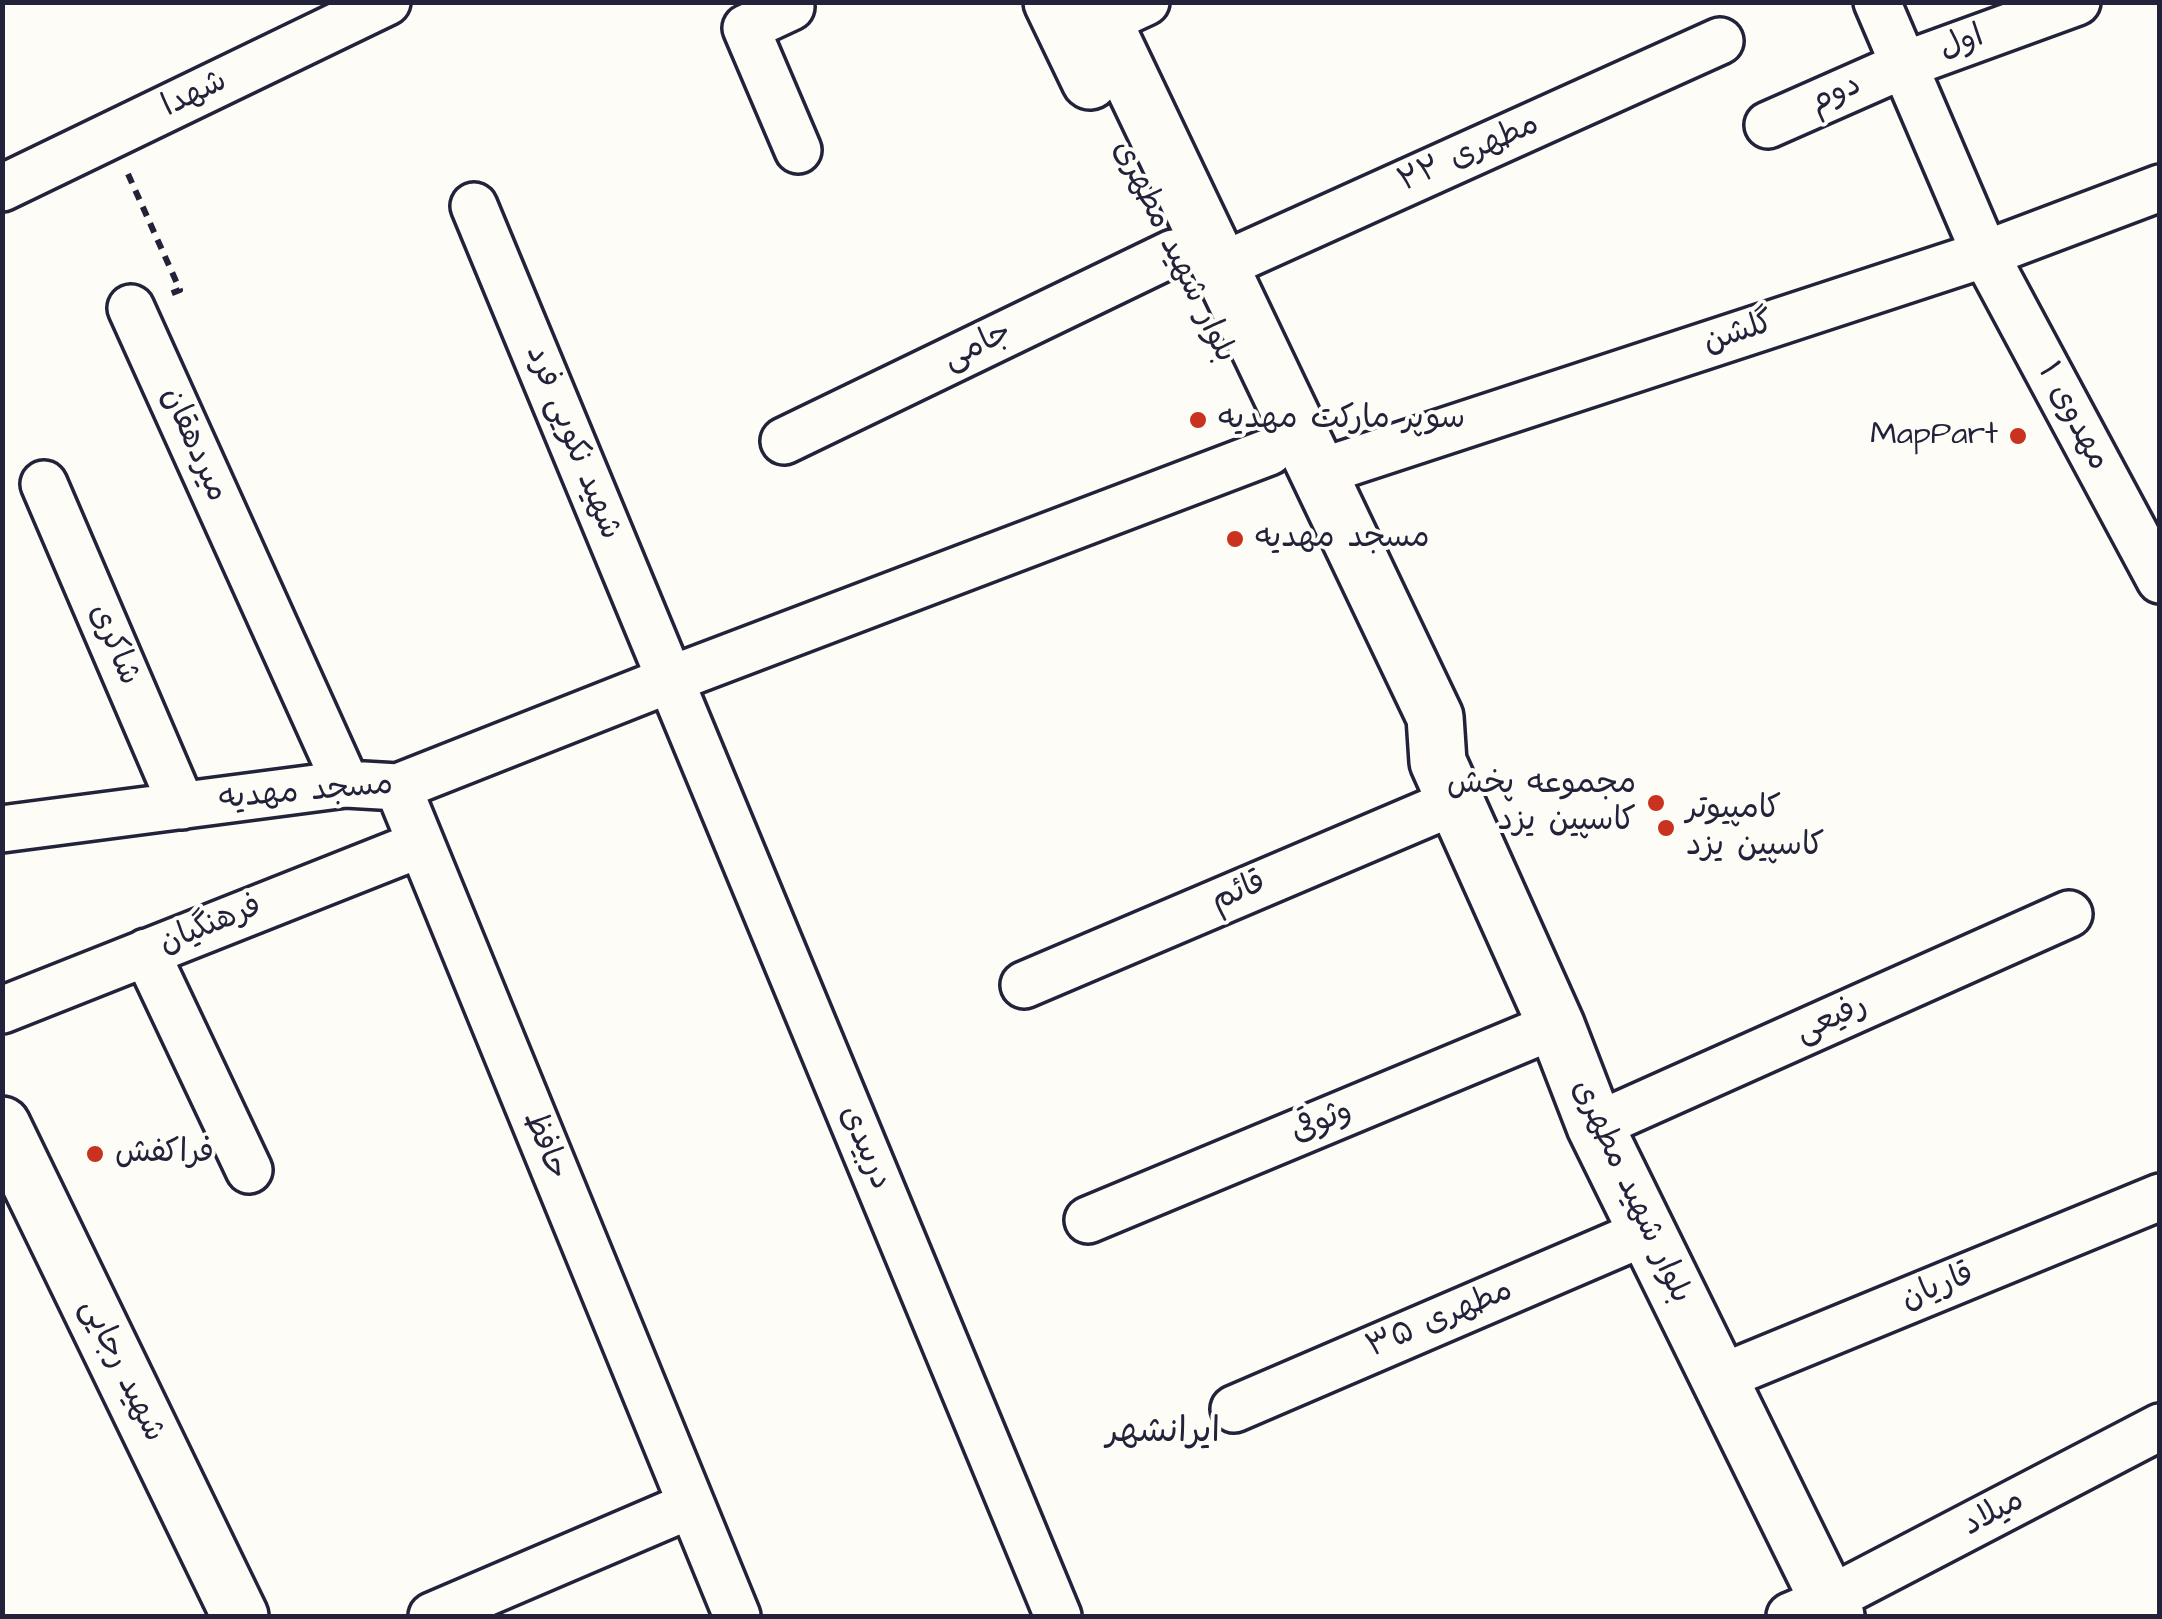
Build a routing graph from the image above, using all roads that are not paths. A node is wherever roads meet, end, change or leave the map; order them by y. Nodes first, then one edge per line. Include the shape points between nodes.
1 (789, 2) edge
2 (1052, 2) edge
3 (1877, 2) edge
4 (2077, 2) edge
5 (373, 5) edge
6 (1114, 9) edge
7 (1720, 41) dead end
8 (1904, 66) junction
9 (1768, 125) dead end
10 (798, 150) dead end
11 (2, 188) edge
12 (2160, 188) edge
13 (474, 206) dead end
14 (1985, 254) junction
15 (1196, 260) junction
16 (132, 308) road end
17 (784, 441) dead end
18 (1293, 462) junction
19 (44, 484) dead end
20 (2160, 580) edge
21 (670, 680) junction
22 (1446, 782) junction
23 (346, 784) junction
24 (398, 787) junction
25 (182, 806) junction
26 (2, 829) edge
27 (421, 844) junction
28 (2070, 914) dead end
29 (146, 952) junction
30 (1024, 985) dead end
31 (2, 1010) edge
32 (1556, 1025) junction
33 (2, 1125) edge
34 (1595, 1126) junction
35 (249, 1170) dead end
36 (2160, 1197) edge
37 (1088, 1220) dead end
38 (1646, 1232) junction
39 (1718, 1379) junction
40 (1234, 1409) dead end
41 (2160, 1427) edge
42 (691, 1505) junction
43 (1818, 1611) edge
44 (240, 1616) edge
45 (432, 1616) edge
46 (737, 1616) edge
47 (1058, 1616) edge

1 - 10 street via 746,28
2 - 15 main road, بلوار شهید مطهری
3 - 8 street, مهدوی ۱
4 - 8 street, اول
5 - 11 street, شهدا
6 - 15 main road, بلوار شهید مطهری
7 - 15 street, مطهری ۲۲
8 - 9 street, دوم
8 - 14 street, مهدوی ۱
12 - 14 street, گلشن
13 - 21 street, شهید نکویی فرد
14 - 18 street, گلشن
14 - 20 street, مهدوی ۱
15 - 17 street, جامی
15 - 18 main road, بلوار شهید مطهری
16 - 23 street, میردهقان
18 - 21 street, مسجد مهدیه
18 - 22 main road, بلوار شهید مطهری via 1404,733
19 - 25 street, شاکری
21 - 24 street, مسجد مهدیه
21 - 47 street, دربیدی
22 - 30 street, قائم
22 - 32 main road, بلوار شهید مطهری
23 - 24 street, مسجد مهدیه
23 - 25 street, مسجد مهدیه
24 - 27 street, حافظ
25 - 26 street, مسجد مهدیه
27 - 29 street, فرهنگیان
27 - 42 street, حافظ
28 - 34 street, رفیعی
29 - 31 street, فرهنگیان
29 - 35 street
32 - 34 main road, بلوار شهید مطهری
32 - 37 street, وثوقی
33 - 44 main road, شهید رجایی
34 - 38 main road, بلوار شهید مطهری
36 - 39 street, قاریان
38 - 39 main road, بلوار شهید مطهری
38 - 40 street, مطهری ۳۵
39 - 43 main road, بلوار شهید مطهری
41 - 43 street, میلاد
42 - 45 street
42 - 46 street, حافظ

